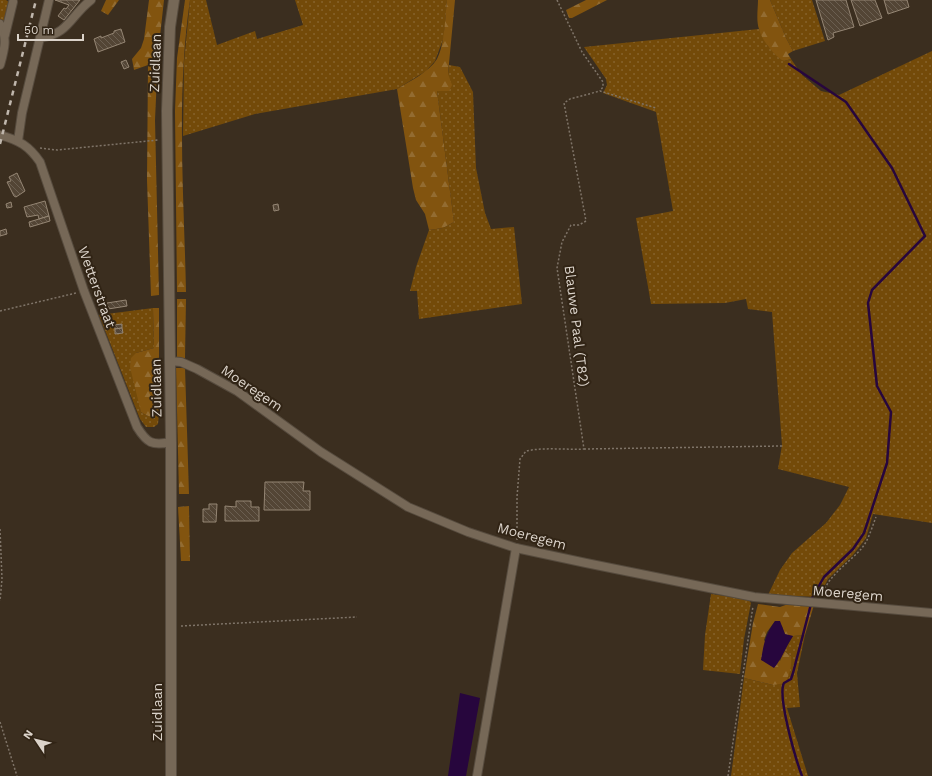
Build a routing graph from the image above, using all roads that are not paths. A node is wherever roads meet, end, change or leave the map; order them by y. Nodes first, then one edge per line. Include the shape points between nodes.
1 (49, 0) edge
2 (91, 0) edge
3 (174, 0) edge
4 (13, 2) dead end
5 (0, 24) edge
6 (5, 36) junction
7 (40, 38) junction
8 (0, 65) edge
9 (0, 135) edge
10 (18, 140) junction
11 (169, 361) junction
12 (171, 442) junction
13 (516, 548) junction
14 (932, 613) edge
15 (171, 776) edge
16 (477, 776) edge

1 - 7 street
2 - 7 street via 62,30 49,37
3 - 11 main road, Zuidlaan via 170,28 168,139
4 - 6 street
5 - 6 street
6 - 8 street
7 - 10 street
9 - 10 street, Wetterstraat
10 - 12 street, Wetterstraat via 33,152 40,162 84,291 137,427 144,438 152,443
11 - 12 main road, Zuidlaan
11 - 13 street, Moeregem via 181,362 197,369 237,391 321,452 408,507 468,532
12 - 15 main road, Zuidlaan
13 - 14 street, Moeregem via 754,597
13 - 16 street

